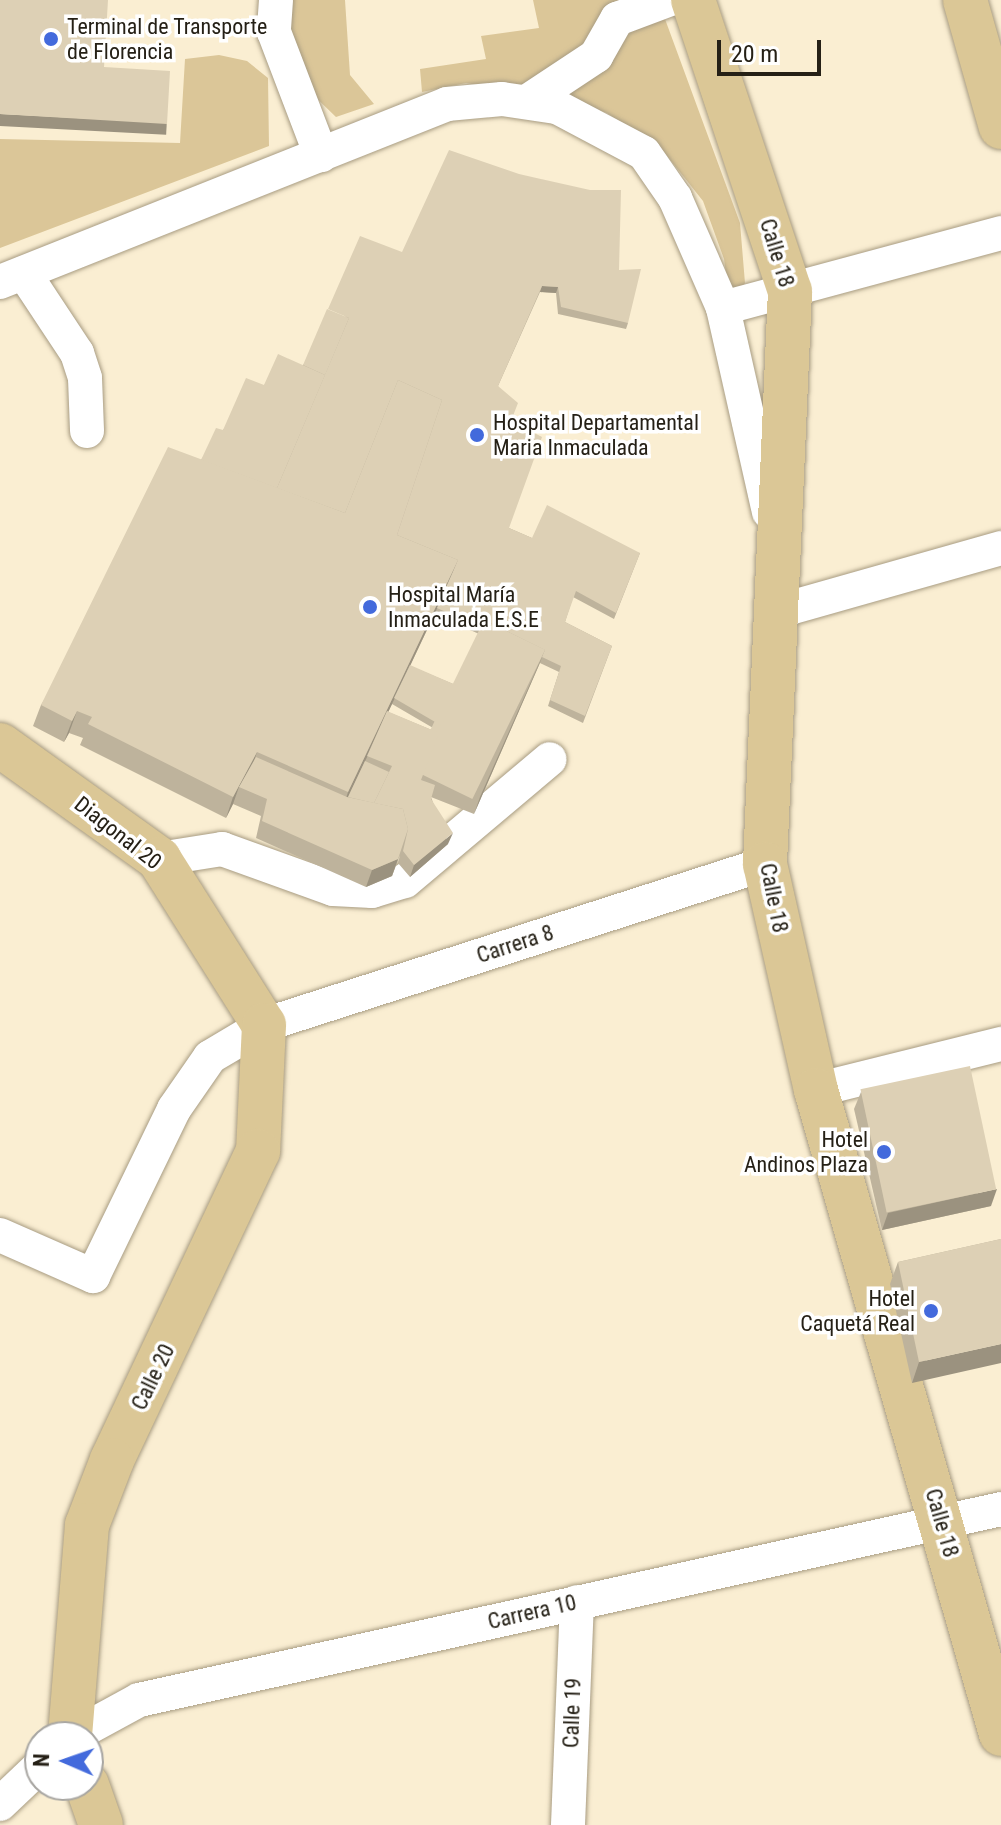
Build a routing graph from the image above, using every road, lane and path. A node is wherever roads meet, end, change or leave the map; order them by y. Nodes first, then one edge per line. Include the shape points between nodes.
1 (276, 0) edge
2 (668, 0) edge
3 (693, 0) edge
4 (965, 0) edge
5 (528, 101) junction
6 (1001, 127) edge
7 (321, 155) junction
8 (1001, 233) edge
9 (12, 277) edge
10 (790, 291) junction
11 (723, 308) junction
12 (87, 431) dead end
13 (1001, 548) edge
14 (779, 595) junction
15 (0, 745) edge
16 (550, 759) dead end
17 (159, 859) junction
18 (765, 864) junction
19 (264, 1025) junction
20 (1001, 1044) edge
21 (816, 1090) junction
22 (0, 1235) edge
23 (1001, 1509) edge
24 (943, 1522) junction
25 (577, 1602) junction
26 (71, 1721) edge
27 (100, 1721) edge
28 (1001, 1734) edge
29 (24, 1781) edge
30 (93, 1801) edge
31 (0, 1804) edge
32 (101, 1825) edge
33 (568, 1825) edge

1 - 7 street via 274,32
2 - 5 street via 617,19 596,56
3 - 10 main road, Calle 18
4 - 6 main road
5 - 7 street via 447,104
5 - 11 street via 598,124 644,153 675,198
7 - 9 street
8 - 10 street
9 - 12 street via 77,353 85,378
10 - 11 street
10 - 14 main road, Calle 18
11 - 14 street via 763,478
13 - 14 street
14 - 18 main road, Calle 18
15 - 17 main road, Diagonal 20
16 - 17 street via 405,881 372,891 333,889 222,849
17 - 19 main road, Diagonal 20
18 - 19 street, Carrera 8
18 - 21 main road, Calle 18
19 - 22 street, Carrera 8 via 210,1057 174,1109 93,1276
19 - 26 main road, Calle 20 via 258,1151 112,1460 87,1525
20 - 21 street
21 - 24 main road, Calle 18
23 - 24 street, Carrera 10
24 - 25 street, Carrera 10
24 - 28 main road, Calle 18
25 - 27 street, Carrera 10 via 139,1700
25 - 33 street, Calle 19
29 - 31 street
30 - 32 main road

